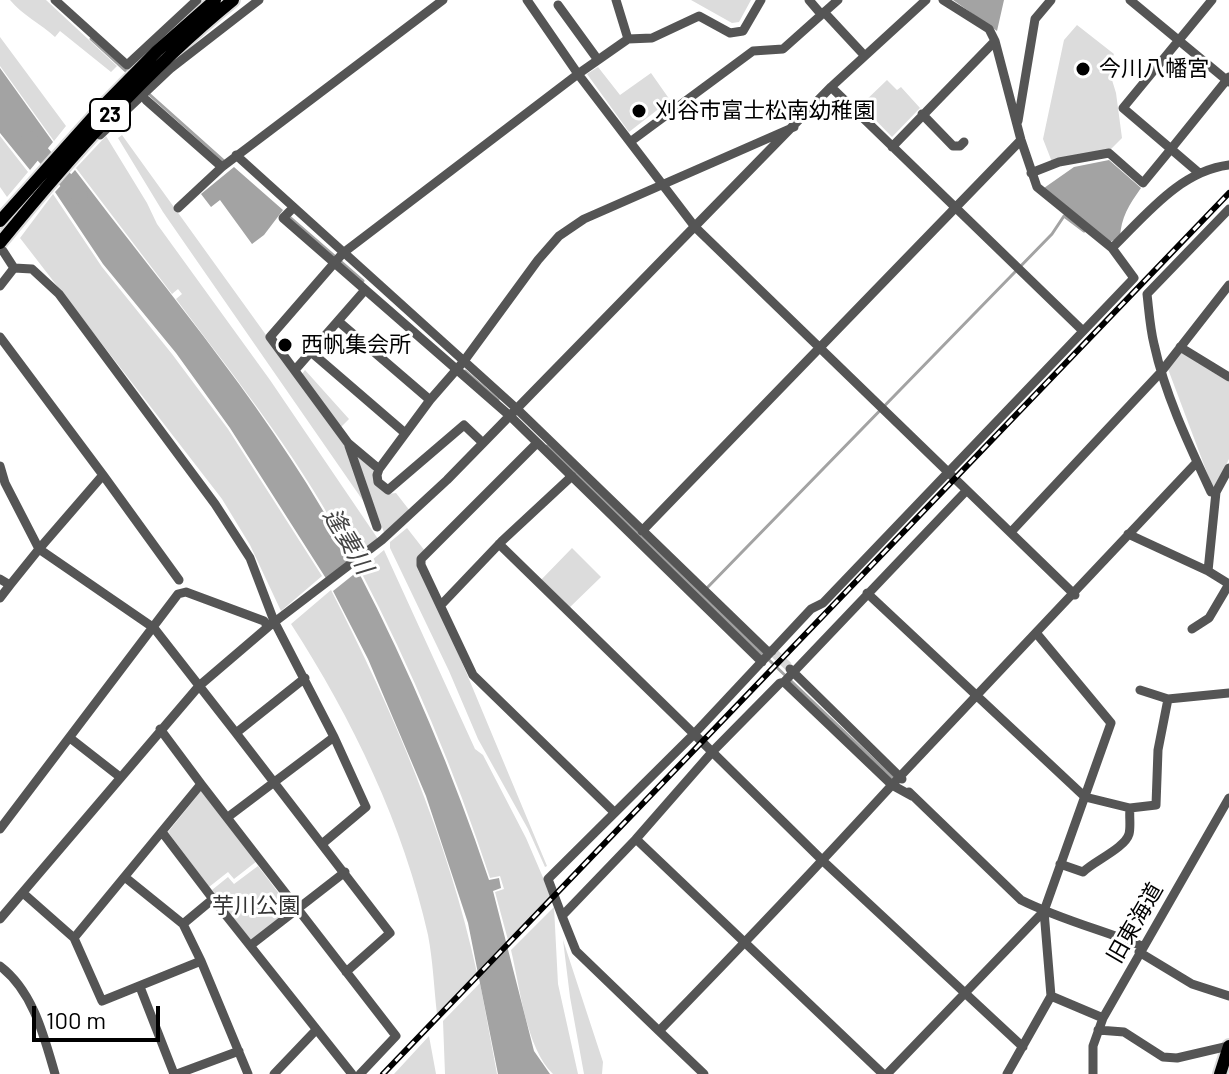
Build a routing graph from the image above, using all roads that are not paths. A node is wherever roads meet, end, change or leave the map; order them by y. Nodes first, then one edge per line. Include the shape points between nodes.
1 (55, 0) edge
2 (197, 0) edge
3 (215, 0) edge
4 (233, 0) edge
5 (246, 0) edge
6 (259, 0) edge
7 (442, 0) edge
8 (527, 0) edge
9 (616, 0) edge
10 (761, 0) edge
11 (809, 0) edge
12 (838, 0) edge
13 (908, 0) edge
14 (926, 0) edge
15 (943, 0) edge
16 (1051, 0) edge
17 (1130, 0) edge
18 (1212, 0) edge
19 (558, 5) dead end
20 (914, 11) junction
21 (823, 13) junction
22 (628, 39) junction
23 (995, 41) junction
24 (1177, 41) junction
25 (181, 46) junction
26 (864, 55) junction
27 (598, 60) junction
28 (578, 74) junction
29 (1228, 80) edge
30 (831, 87) junction
31 (146, 100) dead end
32 (922, 114) junction
33 (1017, 125) junction
34 (794, 127) junction
35 (1021, 140) junction
36 (630, 142) junction
37 (964, 142) dead end
38 (892, 147) junction
39 (1171, 149) junction
40 (236, 155) junction
41 (1229, 165) edge
42 (222, 167) junction
43 (1031, 173) junction
44 (1199, 173) junction
45 (664, 186) junction
46 (49, 192) dead end
47 (956, 206) junction
48 (178, 208) dead end
49 (293, 208) junction
50 (1229, 209) edge
51 (0, 221) edge
52 (695, 227) junction
53 (1, 247) edge
54 (1112, 248) junction
55 (343, 253) junction
56 (332, 263) junction
57 (14, 268) junction
58 (0, 286) edge
59 (1228, 288) edge
60 (365, 290) junction
61 (338, 321) junction
62 (1083, 331) junction
63 (0, 337) edge
64 (1180, 347) junction
65 (820, 348) junction
66 (311, 352) junction
67 (460, 366) junction
68 (295, 370) junction
69 (1161, 372) junction
70 (1229, 377) edge
71 (430, 400) junction
72 (513, 412) junction
73 (405, 433) junction
74 (348, 443) junction
75 (483, 443) junction
76 (537, 443) junction
77 (1197, 462) junction
78 (0, 466) edge
79 (379, 469) junction
80 (948, 473) junction
81 (1228, 474) edge
82 (103, 475) junction
83 (572, 476) junction
84 (966, 491) junction
85 (1216, 492) junction
86 (377, 527) dead end
87 (642, 531) junction
88 (1011, 532) junction
89 (1128, 534) junction
90 (499, 544) junction
91 (39, 549) junction
92 (1208, 571) junction
93 (0, 579) edge
94 (179, 580) dead end
95 (1229, 584) edge
96 (10, 585) junction
97 (867, 593) junction
98 (1075, 595) junction
99 (0, 598) edge
100 (441, 605) junction
101 (271, 624) junction
102 (154, 628) junction
103 (1192, 629) dead end
104 (1037, 634) junction
105 (772, 651) junction
106 (762, 662) junction
107 (791, 671) junction
108 (305, 678) junction
109 (784, 682) junction
110 (199, 686) junction
111 (1140, 690) dead end
112 (1229, 693) edge
113 (977, 698) junction
114 (1168, 699) junction
115 (160, 729) junction
116 (236, 733) junction
117 (694, 734) junction
118 (334, 737) junction
119 (70, 738) junction
120 (713, 751) junction
121 (120, 777) junction
122 (901, 777) junction
123 (273, 781) junction
124 (201, 784) junction
125 (892, 785) junction
126 (912, 796) junction
127 (1085, 797) junction
128 (1229, 798) edge
129 (1130, 808) junction
130 (614, 812) junction
131 (4, 817) edge
132 (228, 817) junction
133 (0, 829) edge
134 (162, 832) junction
135 (636, 839) junction
136 (322, 844) junction
137 (823, 861) junction
138 (1060, 864) junction
139 (345, 872) junction
140 (126, 878) junction
141 (23, 893) junction
142 (213, 899) junction
143 (298, 909) junction
144 (1044, 911) junction
145 (562, 916) junction
146 (0, 919) edge
147 (183, 924) junction
148 (74, 938) junction
149 (745, 943) junction
150 (251, 945) junction
151 (1140, 949) junction
152 (201, 961) junction
153 (0, 966) edge
154 (346, 972) junction
155 (140, 987) junction
156 (965, 991) junction
157 (1051, 996) junction
158 (1229, 996) edge
159 (1103, 1018) junction
160 (316, 1030) junction
161 (1098, 1030) junction
162 (659, 1031) junction
163 (1229, 1046) edge
164 (1023, 1047) junction
165 (239, 1051) junction
166 (55, 1074) edge
167 (176, 1074) edge
168 (248, 1074) edge
169 (274, 1074) edge
170 (352, 1074) edge
171 (360, 1074) edge
172 (704, 1074) edge
173 (885, 1074) edge
174 (1007, 1074) edge
175 (1093, 1074) edge
176 (1220, 1074) edge

1 - 2 street via 127,65
3 - 51 highway, 23 via 103,106
4 - 25 highway, 23
5 - 25 highway
6 - 46 street via 170,69 90,144
7 - 40 street
8 - 28 street
9 - 22 street
10 - 22 street via 743,31 730,33 699,16 652,38
11 - 21 street
12 - 21 street
13 - 20 street
14 - 20 street
15 - 23 street via 989,29
16 - 33 street via 1035,19
17 - 24 street
18 - 24 street
19 - 27 street
20 - 26 street
21 - 26 street
21 - 36 street via 783,49 753,51
22 - 27 street
23 - 32 street
23 - 33 street
24 - 29 street
24 - 39 street via 1123,108
25 - 53 highway, 23 via 94,132
26 - 30 street
27 - 28 street
28 - 36 street
28 - 55 street
29 - 39 street
30 - 34 street
30 - 38 street
31 - 42 street
32 - 37 street via 953,146
32 - 38 street
33 - 35 street
34 - 45 street
34 - 52 street
35 - 43 street
35 - 47 street
36 - 45 street
38 - 47 street
39 - 43 street via 1143,183 1109,153
39 - 44 street
40 - 42 street
40 - 49 street
41 - 44 street
42 - 48 street
43 - 54 street via 1051,201
44 - 54 street via 1170,191
45 - 52 street
45 - 67 street via 584,219 559,236
47 - 62 street
47 - 65 street
49 - 55 street
49 - 56 street via 283,218
50 - 69 street via 1147,294
52 - 65 street
52 - 72 street
53 - 57 street
54 - 62 street via 1134,278
55 - 56 street
55 - 67 street
56 - 60 street
56 - 68 street via 270,337
57 - 58 street
57 - 101 street via 32,269 55,289 215,504 250,558
59 - 64 street
60 - 61 street
60 - 67 street
61 - 66 street
61 - 71 street
62 - 80 street
63 - 82 street
64 - 69 street
64 - 70 street
65 - 80 street
65 - 87 street
66 - 68 street
66 - 73 street
67 - 71 street
67 - 72 street
68 - 74 street
69 - 77 street
69 - 88 street
71 - 73 street
72 - 75 street
72 - 76 street
72 - 87 street
73 - 79 street
74 - 79 street
74 - 86 street
75 - 79 street via 464,425 388,490 378,482
75 - 101 street via 382,540
76 - 83 street
76 - 100 street via 421,559
77 - 85 street via 1211,492
77 - 89 street
78 - 91 street
80 - 84 street
80 - 105 street
81 - 85 street
82 - 91 street
82 - 94 street
83 - 90 street
83 - 106 street
84 - 88 street
84 - 97 street
85 - 92 street
87 - 105 street
88 - 98 street
89 - 92 street
89 - 98 street
90 - 100 street
90 - 117 street
91 - 96 street
91 - 102 street
92 - 95 street
93 - 96 street
95 - 103 street via 1209,618
96 - 99 street
97 - 107 street
97 - 113 street
98 - 104 street
100 - 130 street via 473,675
101 - 102 street via 186,592 178,594
101 - 108 street
101 - 110 street
102 - 110 street
102 - 119 street
104 - 113 street
104 - 127 street via 1111,723
105 - 106 street
106 - 117 street
107 - 109 street
107 - 122 street
108 - 116 street
108 - 118 street
109 - 120 street
109 - 125 street
110 - 115 street
110 - 116 street
111 - 114 street
112 - 114 street
113 - 122 street
113 - 127 street
114 - 129 street via 1158,750 1156,805
115 - 121 street
115 - 124 street
116 - 123 street
117 - 120 street
117 - 130 street
118 - 123 street
118 - 136 street via 366,807
119 - 121 street
119 - 131 street
120 - 135 street
120 - 137 street
121 - 141 street
122 - 125 street
122 - 126 street
123 - 132 street
123 - 136 street
124 - 132 street
124 - 134 street
125 - 126 street
125 - 137 street
126 - 144 street via 1021,900
127 - 129 street
127 - 138 street
128 - 151 street, 旧東海道
129 - 138 street via 1129,836 1119,847 1083,872
130 - 145 street via 548,879
131 - 133 street
132 - 143 street
134 - 140 street
134 - 142 street
135 - 145 street
135 - 149 street
136 - 139 street
137 - 149 street
137 - 156 street
138 - 144 street
139 - 143 street
139 - 154 street via 390,933
140 - 147 street
140 - 148 street
141 - 146 street
141 - 148 street
142 - 147 street
142 - 150 street
143 - 150 street
143 - 154 street
144 - 151 street
144 - 156 street
144 - 157 street
145 - 162 street via 576,951
147 - 152 street
148 - 155 street via 100,999
149 - 162 street
149 - 173 street
150 - 160 street
151 - 158 street via 1192,984
151 - 159 street, 旧東海道
152 - 155 street
152 - 165 street
153 - 166 street via 21,987 34,1011
154 - 171 street via 396,1036
155 - 167 street
156 - 164 street
156 - 173 street
157 - 159 street
157 - 164 street
159 - 161 street, 旧東海道
160 - 169 street
160 - 170 street
161 - 163 street via 1124,1032 1163,1057
161 - 175 street, 旧東海道
162 - 172 street
163 - 176 highway
164 - 174 street
165 - 167 street
165 - 168 street

